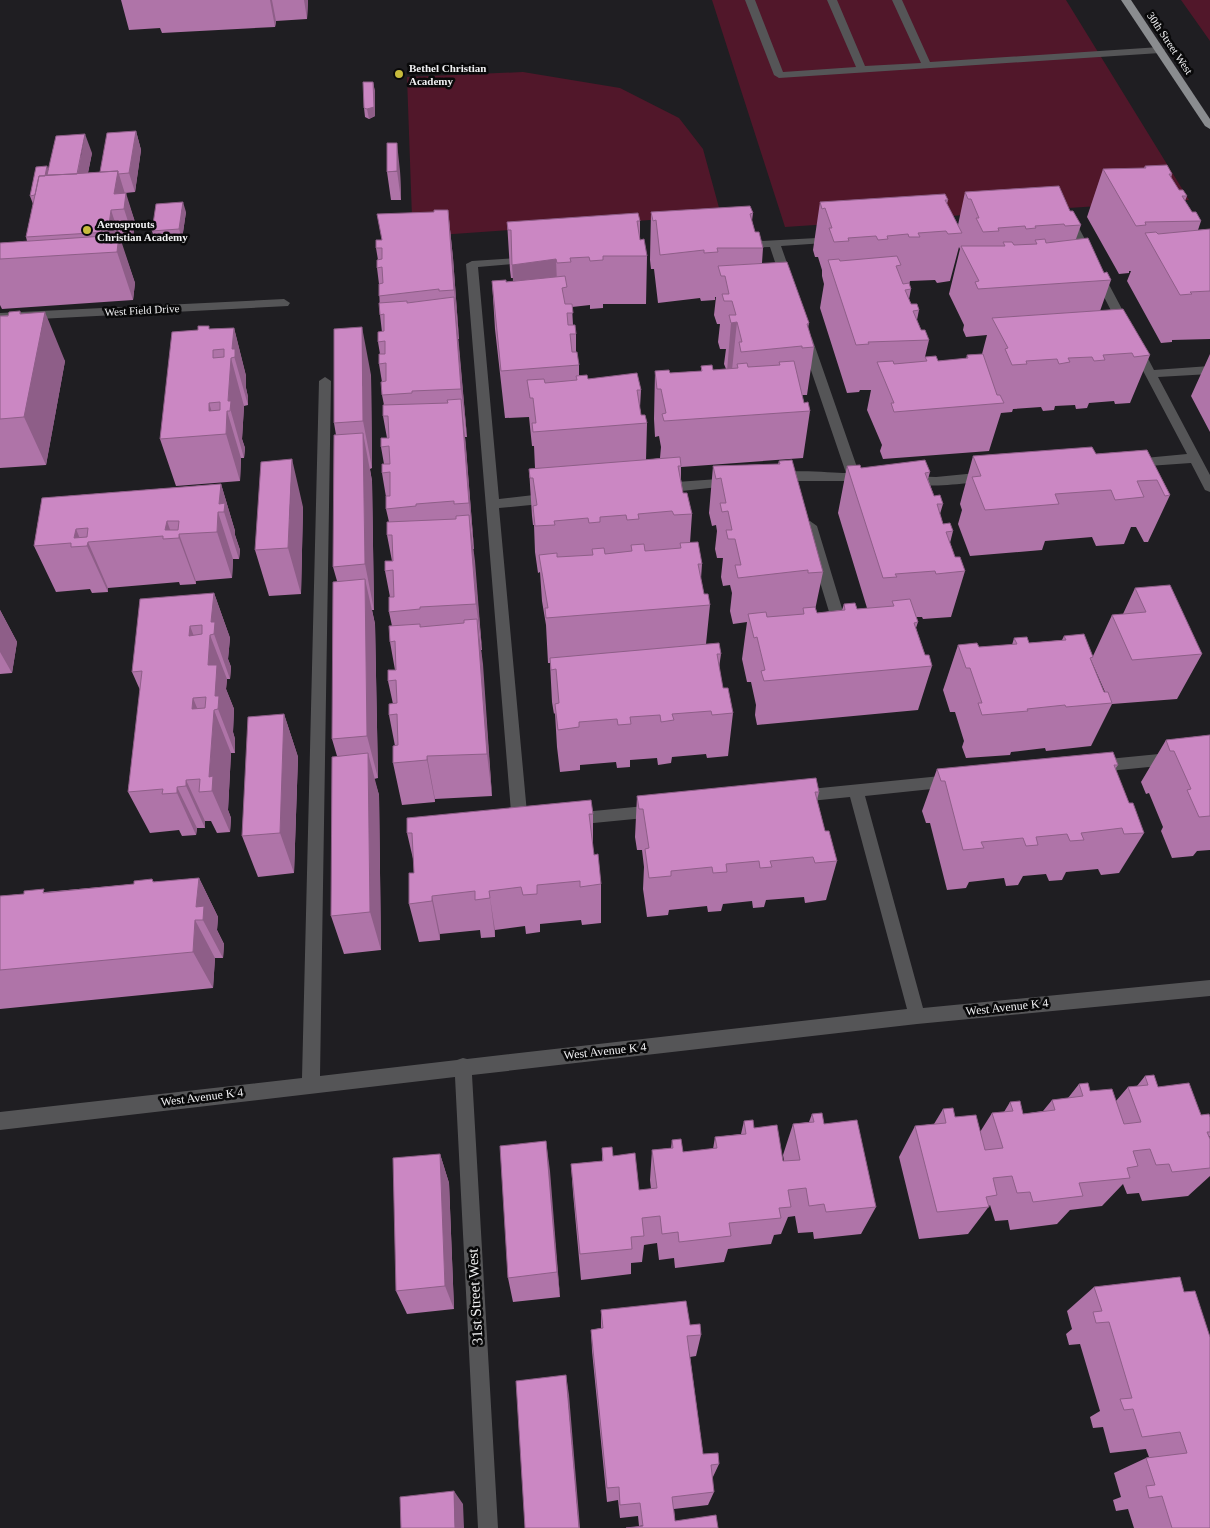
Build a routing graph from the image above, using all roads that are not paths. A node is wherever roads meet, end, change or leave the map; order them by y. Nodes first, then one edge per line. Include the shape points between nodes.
1 (750, 0) edge
2 (832, 0) edge
3 (898, 0) edge
4 (1126, 0) edge
5 (1160, 50) junction
6 (927, 65) junction
7 (862, 70) junction
8 (1210, 126) edge
9 (1054, 229) edge
10 (851, 239) edge
11 (774, 243) junction
12 (735, 245) edge
13 (540, 259) edge
14 (790, 290) edge
15 (284, 303) dead end
16 (0, 318) edge
17 (803, 327) edge
18 (1210, 370) edge
19 (1151, 374) junction
20 (325, 381) dead end
21 (1195, 458) junction
22 (1125, 464) edge
23 (996, 475) edge
24 (854, 478) junction
25 (765, 479) edge
26 (746, 480) edge
27 (1210, 487) edge
28 (648, 489) edge
29 (560, 498) edge
30 (492, 504) junction
31 (806, 513) edge
32 (837, 615) edge
33 (1210, 755) edge
34 (1082, 768) edge
35 (964, 780) edge
36 (856, 791) junction
37 (786, 798) edge
38 (668, 809) edge
39 (560, 820) edge
40 (502, 826) edge
41 (1210, 988) edge
42 (917, 1016) junction
43 (463, 1066) junction
44 (312, 1084) junction
45 (0, 1121) edge
46 (488, 1528) edge

1 - 7 street via 779,75
2 - 7 street
3 - 6 street
4 - 5 main road, 30th Street West
5 - 6 street
5 - 8 main road, 30th Street West
6 - 7 street
9 - 19 street via 1074,228
10 - 11 street
11 - 12 street
11 - 14 street
13 - 30 street via 472,264
15 - 16 street, West Field Drive
17 - 24 street
18 - 19 street
19 - 21 street
20 - 44 street
21 - 22 street
21 - 27 street
23 - 24 street via 936,481
24 - 25 street
26 - 28 street
29 - 30 street
30 - 40 street via 525,824
31 - 32 street
33 - 34 street
35 - 36 street
36 - 37 street
36 - 42 street
38 - 39 street
41 - 42 street, West Avenue K 4
42 - 43 street, West Avenue K 4
43 - 44 street, West Avenue K 4
43 - 46 street, 31st Street West
44 - 45 street, West Avenue K 4

